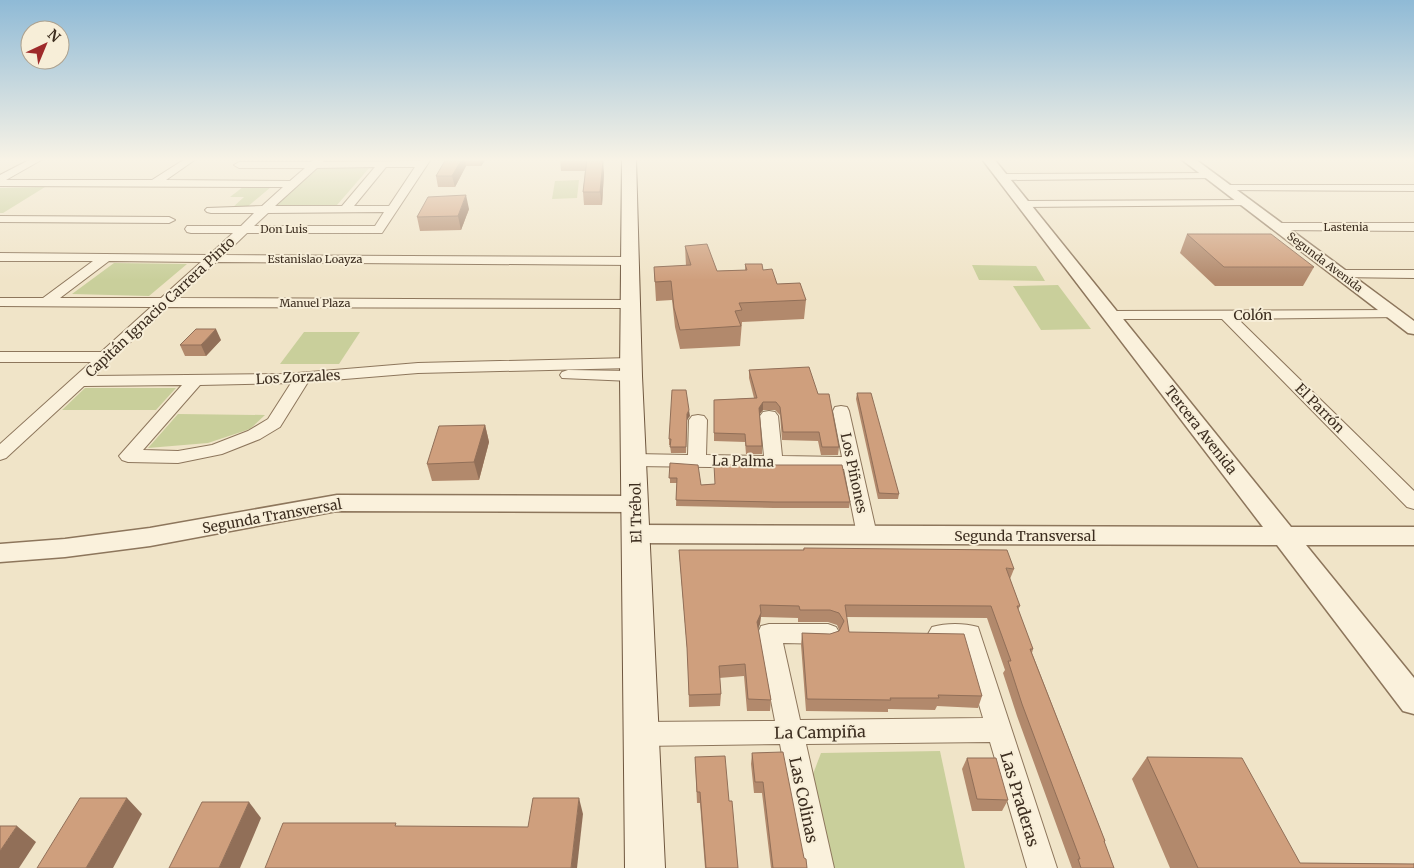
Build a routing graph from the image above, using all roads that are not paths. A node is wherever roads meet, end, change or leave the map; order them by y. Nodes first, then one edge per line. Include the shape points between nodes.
1 (276, 200) edge
2 (352, 200) edge
3 (398, 200) edge
4 (630, 200) edge
5 (1021, 200) edge
6 (1242, 200) edge
7 (1247, 203) junction
8 (1024, 204) junction
9 (345, 208) junction
10 (266, 209) junction
11 (392, 209) junction
12 (211, 210) dead end
13 (0, 219) edge
14 (169, 220) dead end
15 (1414, 226) edge
16 (1278, 227) junction
17 (191, 229) dead end
18 (245, 229) junction
19 (0, 257) edge
20 (106, 258) junction
21 (213, 258) junction
22 (631, 260) junction
23 (1341, 274) junction
24 (1414, 274) edge
25 (0, 302) edge
26 (46, 302) junction
27 (166, 302) junction
28 (630, 304) junction
29 (1395, 314) junction
30 (1111, 315) junction
31 (1226, 315) junction
32 (1414, 329) edge
33 (0, 357) edge
34 (106, 357) junction
35 (631, 370) junction
36 (302, 378) junction
37 (195, 380) junction
38 (80, 381) junction
39 (840, 411) dead end
40 (769, 416) dead end
41 (698, 420) dead end
42 (0, 454) edge
43 (635, 460) junction
44 (697, 460) junction
45 (774, 462) junction
46 (852, 463) junction
47 (1414, 502) edge
48 (635, 504) junction
49 (636, 534) junction
50 (867, 535) junction
51 (1285, 536) junction
52 (1414, 536) edge
53 (0, 553) edge
54 (828, 634) edge
55 (915, 634) edge
56 (1414, 701) edge
57 (999, 730) junction
58 (790, 732) junction
59 (641, 734) junction
60 (645, 868) edge
61 (819, 868) edge
62 (1042, 868) edge

1 - 10 street, Capitán Ignacio Carrera Pinto
2 - 9 street
3 - 11 street
4 - 22 main road, El Trébol
5 - 8 street, Tercera Avenida
6 - 7 street, Segunda Avenida
7 - 8 street
7 - 16 street, Segunda Avenida
8 - 30 street, Tercera Avenida
9 - 10 street
9 - 11 street
10 - 12 street
10 - 18 street, Capitán Ignacio Carrera Pinto
11 - 18 street, Don Luis via 378,230
13 - 14 street
15 - 16 street, Lastenia
16 - 23 street, Segunda Avenida
17 - 18 street, Don Luis
18 - 21 street, Capitán Ignacio Carrera Pinto
19 - 20 street, Estanislao Loayza
20 - 21 street, Estanislao Loayza
20 - 26 street
21 - 22 street, Estanislao Loayza
21 - 27 street, Capitán Ignacio Carrera Pinto
22 - 28 main road, El Trébol
23 - 24 street
23 - 29 street, Segunda Avenida
25 - 26 street, Manuel Plaza
26 - 27 street, Manuel Plaza
27 - 28 street, Manuel Plaza
27 - 34 street, Capitán Ignacio Carrera Pinto
28 - 35 main road, El Trébol
29 - 31 street, Colón
29 - 32 street, Segunda Avenida
30 - 31 street, Colón
30 - 51 street, Tercera Avenida
31 - 47 street, El Parrón
33 - 34 street
34 - 38 street, Capitán Ignacio Carrera Pinto
35 - 36 street, Los Zorzales via 549,374 515,368 418,368
35 - 43 main road, El Trébol
36 - 37 street, Los Zorzales
36 - 37 street via 274,423 254,435 216,450 178,457 128,456
37 - 38 street, Los Zorzales
38 - 42 street, Capitán Ignacio Carrera Pinto
39 - 46 street, Los Piñones
40 - 45 street
41 - 44 street
43 - 44 street, La Palma
43 - 48 main road, El Trébol
44 - 45 street, La Palma
45 - 46 street, La Palma
46 - 50 street, Los Piñones
48 - 49 main road, El Trébol
48 - 53 street, Segunda Transversal via 336,503 150,537
49 - 50 street, Segunda Transversal
49 - 59 main road, El Trébol
50 - 51 street, Segunda Transversal
51 - 52 street, Segunda Transversal
51 - 56 street, Tercera Avenida
54 - 58 street, Las Colinas via 769,633
55 - 57 street, Las Praderas via 970,634
57 - 58 street, La Campiña
57 - 62 street, Las Praderas
58 - 59 street, La Campiña
58 - 61 street, Las Colinas
59 - 60 main road, El Trébol

